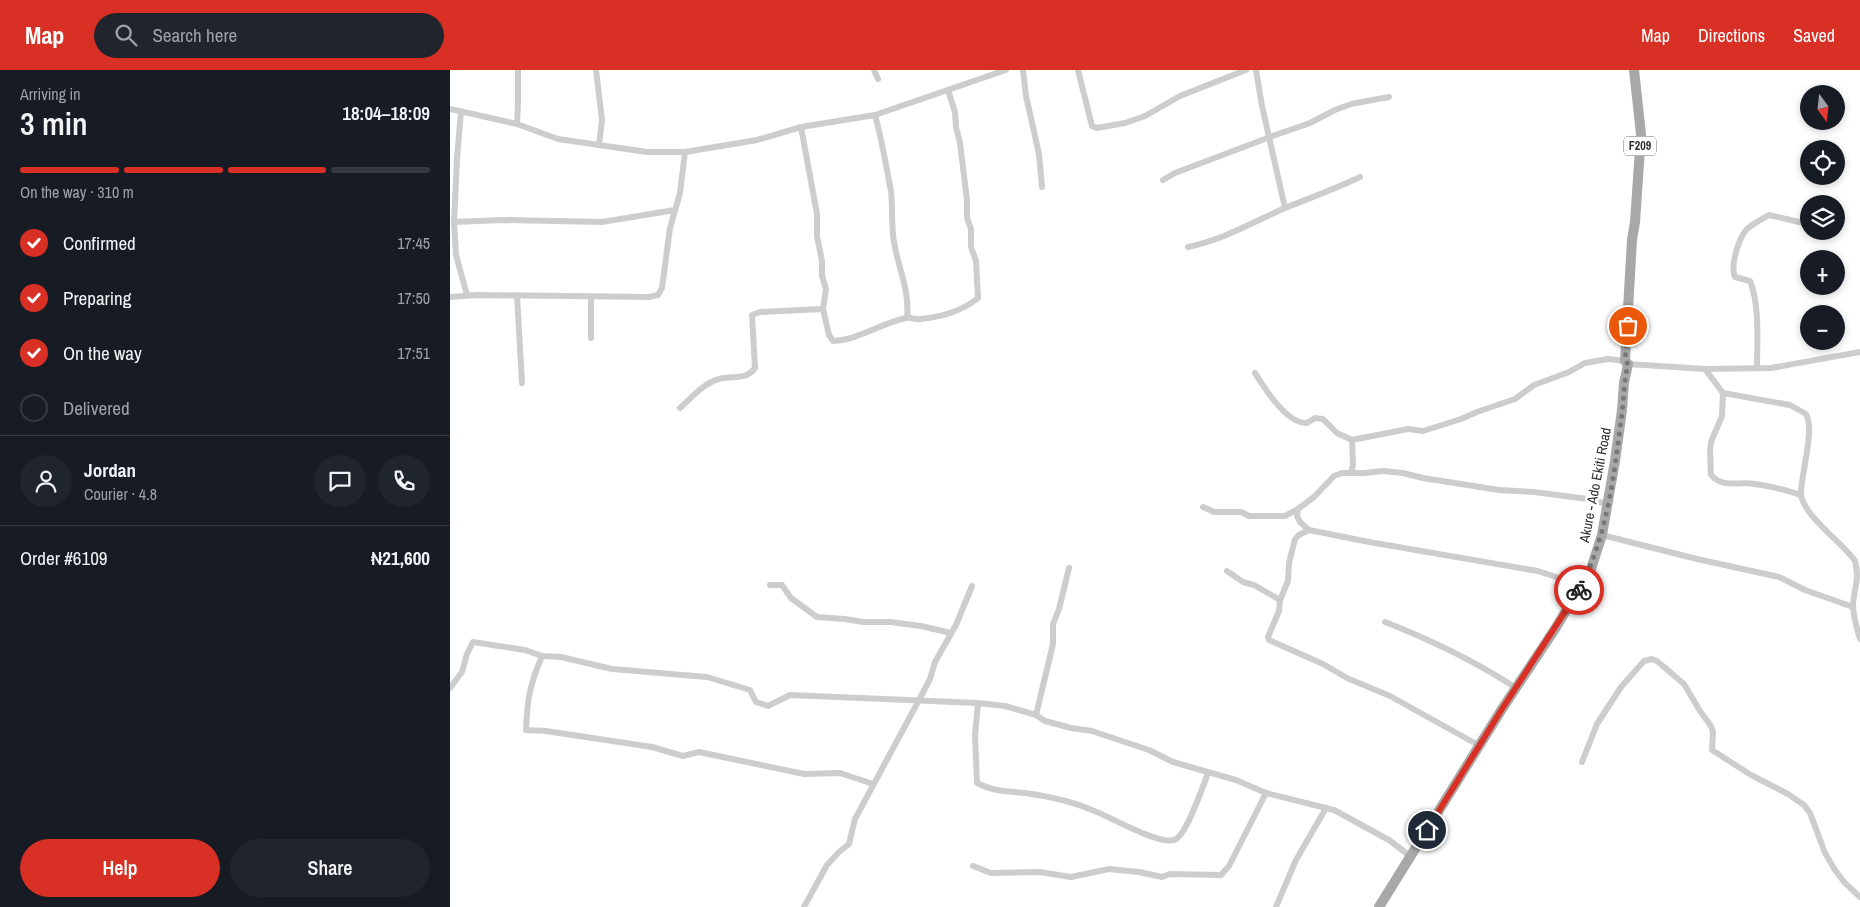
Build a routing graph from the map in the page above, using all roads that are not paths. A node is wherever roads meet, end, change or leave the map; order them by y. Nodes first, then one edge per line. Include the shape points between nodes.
1 (518, 70) edge
2 (596, 70) edge
3 (874, 70) edge
4 (1006, 70) edge
5 (1023, 70) edge
6 (1078, 70) edge
7 (1246, 70) edge
8 (1256, 70) edge
9 (1634, 70) edge
10 (878, 79) dead end
11 (948, 90) junction
12 (1389, 97) dead end
13 (450, 109) edge
14 (461, 111) junction
15 (875, 115) junction
16 (516, 124) junction
17 (800, 127) junction
18 (1270, 137) junction
19 (599, 145) junction
20 (685, 152) junction
21 (1360, 178) dead end
22 (1164, 180) dead end
23 (1042, 187) dead end
24 (1285, 208) junction
25 (675, 210) junction
26 (454, 222) junction
27 (1800, 222) edge
28 (1188, 247) dead end
29 (467, 295) junction
30 (517, 295) junction
31 (450, 297) edge
32 (591, 297) junction
33 (823, 309) junction
34 (907, 318) junction
35 (591, 338) dead end
36 (1860, 352) edge
37 (1627, 362) junction
38 (1757, 368) junction
39 (1705, 369) junction
40 (1255, 373) dead end
41 (522, 384) dead end
42 (1723, 393) junction
43 (680, 408) dead end
44 (1352, 440) junction
45 (1351, 473) junction
46 (1801, 495) junction
47 (1608, 504) junction
48 (1203, 507) dead end
49 (1298, 509) junction
50 (1285, 516) junction
51 (1300, 522) junction
52 (1309, 530) junction
53 (1602, 535) junction
54 (1069, 568) dead end
55 (1227, 571) dead end
56 (770, 585) dead end
57 (972, 586) dead end
58 (1580, 590) junction
59 (1280, 600) junction
60 (1853, 607) junction
61 (1385, 622) dead end
62 (951, 633) junction
63 (1860, 639) edge
64 (542, 656) junction
65 (450, 688) edge
66 (1516, 688) junction
67 (919, 700) junction
68 (978, 703) junction
69 (1036, 715) junction
70 (1480, 746) junction
71 (1582, 762) dead end
72 (1208, 773) junction
73 (873, 784) junction
74 (1266, 793) junction
75 (1326, 808) junction
76 (1410, 856) junction
77 (973, 866) dead end
78 (1860, 897) edge
79 (804, 907) edge
80 (1276, 907) edge
81 (1379, 907) edge

1 - 16 street
2 - 19 street via 602,120
3 - 10 street
4 - 11 street
5 - 23 street
6 - 7 street via 1092,126 1097,128 1145,116 1180,96
8 - 18 street
9 - 37 main road, Akure - Ado Ekiti Road / F209 via 1640,134
11 - 15 street
11 - 34 street via 960,143 978,298 962,309 946,314 920,320
12 - 18 street via 1351,104
13 - 14 street
14 - 16 street
14 - 26 street
15 - 17 street
15 - 34 street via 891,192 894,242 905,287
16 - 19 street via 558,139
17 - 20 street via 757,140
17 - 33 street via 817,214 817,236 826,289
18 - 22 street
18 - 24 street
19 - 20 street via 647,152
20 - 25 street
21 - 24 street
24 - 28 street via 1230,235
25 - 26 street via 602,222
25 - 32 street via 662,288 658,295
26 - 29 street via 456,255
27 - 38 street via 1769,215 1747,229 1739,245 1732,271 1735,277 1750,281 1754,290
29 - 30 street
29 - 31 street
30 - 32 street
30 - 41 street
32 - 35 street
33 - 34 street via 833,340 863,335
33 - 43 street via 768,311 752,315 755,368 752,373 719,379
36 - 38 street
37 - 39 street
37 - 44 street via 1585,363 1534,385 1515,399 1461,420 1423,430 1408,429
37 - 47 main road, Akure - Ado Ekiti Road / F209
38 - 39 street
39 - 42 street
40 - 44 street via 1281,409 1297,421 1307,423 1315,418 1323,419 1337,433
42 - 46 street via 1790,405 1806,414 1809,421
42 - 46 street via 1722,416 1711,442 1711,475 1730,485 1753,483
44 - 45 street
45 - 47 street via 1403,473 1498,490 1534,492
45 - 49 street via 1334,476
46 - 60 street via 1828,534 1858,567 1860,580
47 - 53 main road, Akure - Ado Ekiti Road / F209
48 - 50 street via 1214,512 1241,512 1249,516
49 - 50 street
49 - 51 street
50 - 51 street
51 - 52 street
52 - 58 street via 1538,571
52 - 59 street via 1295,540 1288,581
53 - 58 main road, Akure - Ado Ekiti Road / F209
53 - 60 street via 1779,576 1805,590
54 - 69 street via 1053,624 1052,644
55 - 59 street
56 - 62 street via 782,585 791,598 817,618 890,622
57 - 62 street
58 - 66 main road, Akure - Ado Ekiti Road / F209
59 - 70 street via 1269,640 1390,696
60 - 63 street
61 - 66 street via 1441,645
62 - 67 street
64 - 65 street via 526,650 473,642 462,672
64 - 67 street via 612,669 707,677 750,690 756,702 768,706 790,695
64 - 73 street via 528,697 526,730 652,747 683,756 699,752 804,774 840,773
66 - 70 main road, Akure - Ado Ekiti Road / F209
67 - 68 street
67 - 73 street
68 - 69 street via 1005,706
68 - 72 street via 975,735 977,783 990,790 1064,801 1167,841 1180,836 1186,827
69 - 72 street via 1045,721 1092,731 1149,750
70 - 76 main road, Akure - Ado Ekiti Road / F209
71 - 78 street via 1596,724 1621,687 1644,661 1652,659 1688,689 1713,729 1712,750 1804,806 1835,870
72 - 74 street via 1236,780
73 - 79 street via 855,819 849,844 827,865
74 - 75 street
74 - 77 street via 1222,875 1162,876 1109,869 1071,877 1040,872 991,873
75 - 76 street via 1348,816
75 - 80 street via 1296,860
76 - 81 main road, Akure - Ado Ekiti Road / F209

